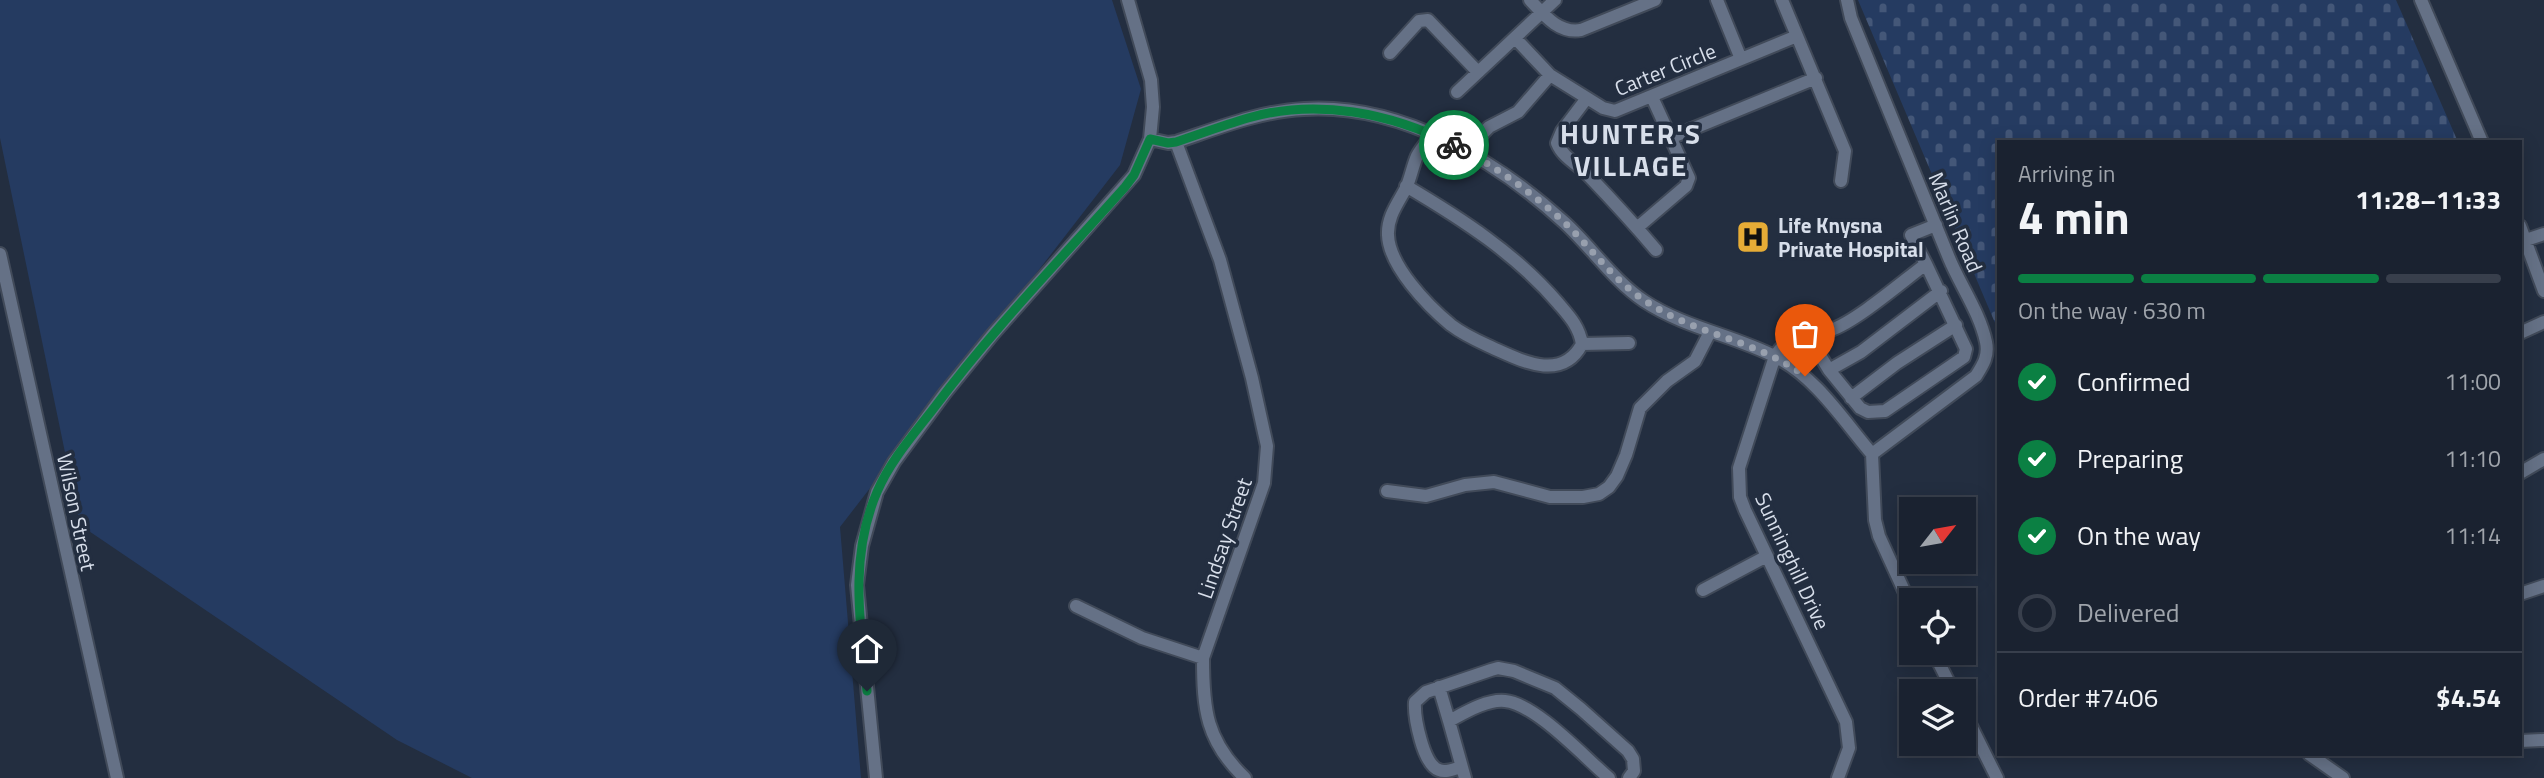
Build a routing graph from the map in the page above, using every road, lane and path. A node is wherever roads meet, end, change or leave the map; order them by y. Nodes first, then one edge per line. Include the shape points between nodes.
1 (1128, 0) edge
2 (1530, 0) edge
3 (1555, 0) edge
4 (1655, 0) edge
5 (1717, 0) edge
6 (1782, 0) edge
7 (1847, 0) edge
8 (2421, 0) edge
9 (1541, 12) junction
10 (1797, 36) junction
11 (1515, 38) junction
12 (1390, 53) dead end
13 (1741, 59) junction
14 (1477, 71) junction
15 (1550, 75) junction
16 (1816, 78) junction
17 (1457, 92) dead end
18 (1652, 97) junction
19 (1587, 98) junction
20 (1433, 134) junction
21 (1670, 138) junction
22 (1150, 139) junction
23 (2481, 140) edge
24 (1176, 142) junction
25 (1466, 151) junction
26 (1841, 181) dead end
27 (1406, 187) junction
28 (1936, 225) junction
29 (1638, 228) junction
30 (2522, 231) edge
31 (2544, 234) edge
32 (2526, 240) junction
33 (1656, 250) dead end
34 (0, 254) edge
35 (1926, 264) junction
36 (1941, 291) junction
37 (2544, 291) edge
38 (2544, 323) edge
39 (1956, 325) junction
40 (1710, 332) junction
41 (2522, 332) edge
42 (1812, 335) junction
43 (1629, 343) dead end
44 (1582, 344) junction
45 (1775, 356) junction
46 (1829, 370) junction
47 (1852, 398) junction
48 (1872, 454) junction
49 (2544, 459) edge
50 (2522, 472) edge
51 (1387, 491) dead end
52 (1767, 556) junction
53 (2544, 586) edge
54 (1903, 588) edge
55 (1703, 590) dead end
56 (2522, 593) edge
57 (1076, 606) dead end
58 (1203, 658) junction
59 (1439, 687) junction
60 (1449, 721) junction
61 (1976, 736) edge
62 (2544, 740) edge
63 (2522, 741) edge
64 (2312, 756) edge
65 (1463, 773) edge
66 (117, 778) edge
67 (876, 778) edge
68 (1245, 778) edge
69 (1609, 778) edge
70 (1629, 778) edge
71 (1838, 778) edge
72 (1997, 778) edge
73 (2343, 778) edge

1 - 22 street via 1151,80
2 - 9 street
3 - 9 street
4 - 9 street via 1575,31 1565,30
5 - 13 street, Carter Circle
6 - 10 street
7 - 28 street, Marlin Road
8 - 23 street
9 - 11 street
10 - 13 street, Carter Circle
10 - 16 street
11 - 14 street
11 - 15 street, Carter Circle
12 - 14 street via 1419,21 1428,20
13 - 18 street, Carter Circle
14 - 17 street
15 - 19 street, Carter Circle
15 - 25 street via 1518,112 1489,127
16 - 21 street
16 - 26 street via 1845,151
18 - 19 street, Carter Circle via 1615,111
18 - 21 street
19 - 29 street via 1562,131 1559,148
20 - 24 street via 1365,114 1305,108 1249,118
20 - 25 street
20 - 27 street via 1418,155
21 - 29 street via 1688,182
22 - 24 street
22 - 67 street via 1130,181 985,344 904,448 877,492 857,585
24 - 58 street, Lindsay Street via 1220,260 1267,446 1264,483
25 - 40 street via 1546,207 1630,291 1664,313
27 - 44 street via 1504,250 1535,276 1577,325
27 - 44 street via 1389,221 1388,243 1396,262 1438,313 1468,337 1535,365 1563,363 1577,354
28 - 35 street via 1911,235
28 - 48 street, Marlin Road via 1980,323 1986,341 1985,363 1940,405
29 - 33 street
30 - 32 street
31 - 32 street
32 - 37 street
34 - 66 street, Wilson Street
35 - 36 street
35 - 42 street via 1840,326
36 - 39 street
36 - 46 street via 1861,352
38 - 41 street
39 - 47 street
39 - 47 street via 1966,349 1957,361 1885,411 1868,412
40 - 45 street
40 - 51 street via 1695,361 1640,408 1617,476 1599,494 1550,497 1494,482 1426,496
42 - 45 street via 1792,338
42 - 46 street
43 - 44 street
45 - 48 street via 1805,376
45 - 52 street, Sunninghill Drive via 1739,468 1745,510
46 - 47 street
48 - 54 street via 1878,536
49 - 50 street
52 - 55 street
52 - 71 street, Sunninghill Drive via 1846,722 1849,748
53 - 56 street
57 - 58 street via 1142,638
58 - 68 street, Lindsay Street via 1207,721 1221,751
59 - 60 street
59 - 65 street via 1415,702 1423,748 1437,770
59 - 70 street via 1498,668 1547,683 1628,751 1634,765
60 - 65 street
60 - 69 street via 1495,701 1510,702 1566,739
61 - 72 street
62 - 63 street
64 - 73 street

